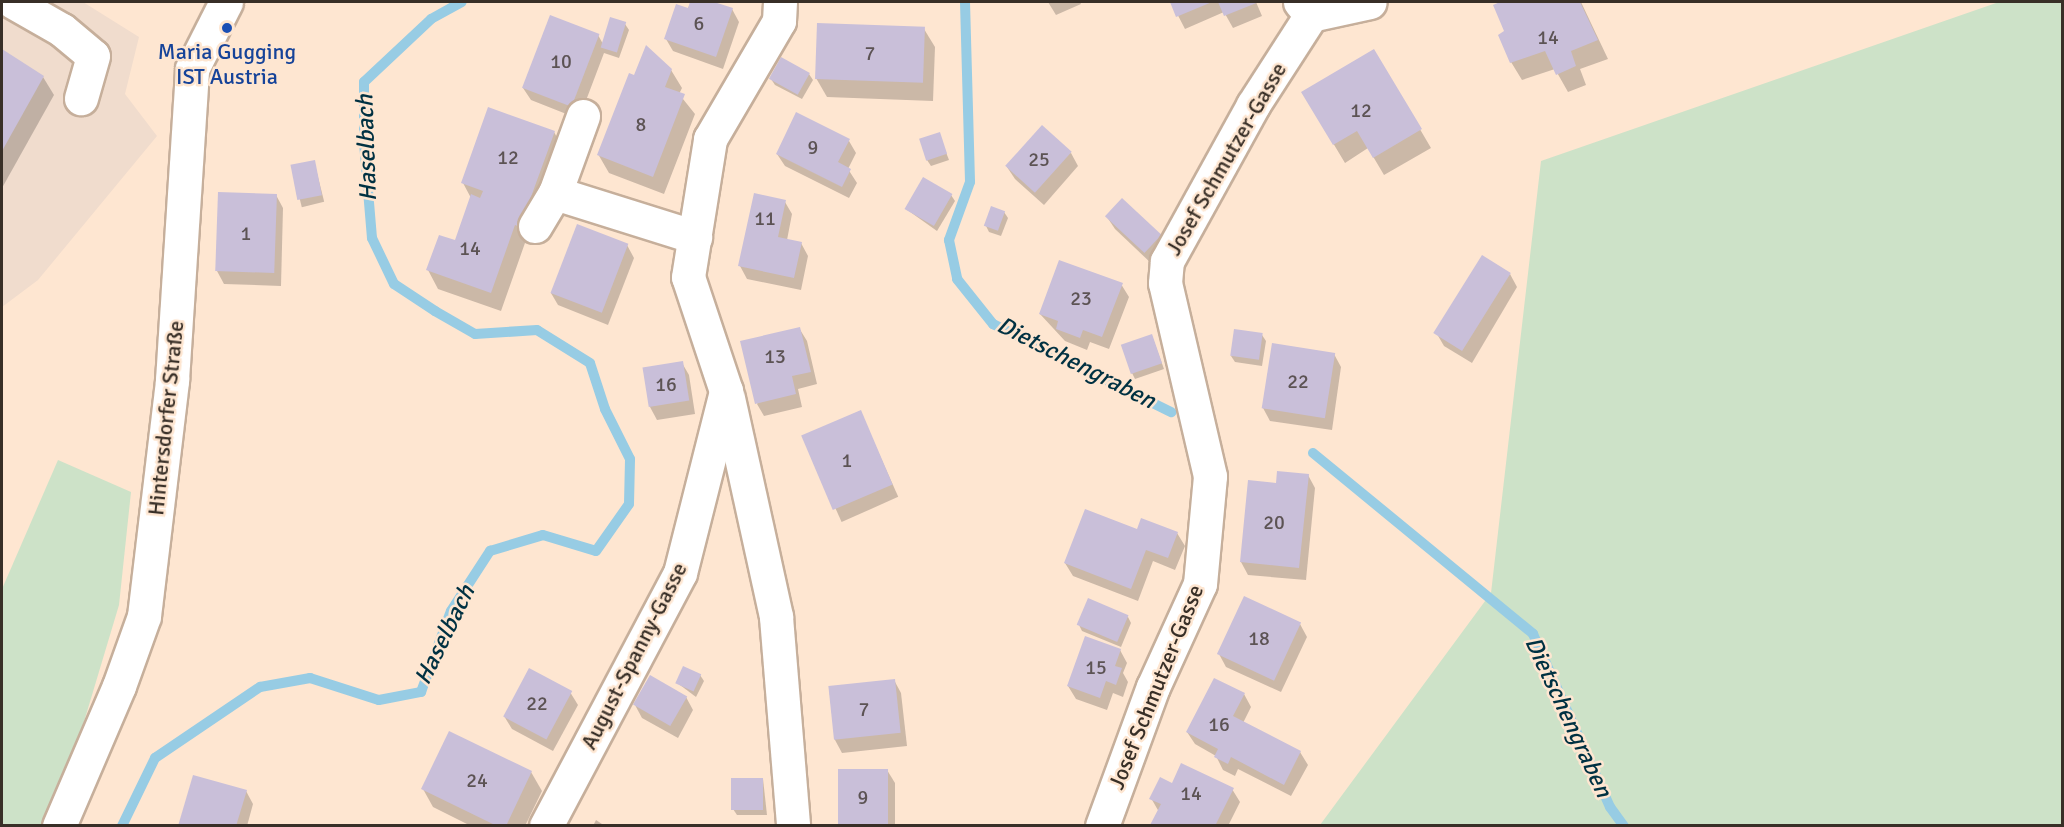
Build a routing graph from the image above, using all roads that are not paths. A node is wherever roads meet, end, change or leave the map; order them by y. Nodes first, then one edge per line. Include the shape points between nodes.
1 (13, 2) edge
2 (226, 2) edge
3 (780, 2) edge
4 (1370, 2) edge
5 (1306, 8) edge
6 (81, 98) dead end
7 (583, 116) dead end
8 (555, 194) junction
9 (535, 226) dead end
10 (694, 237) junction
11 (726, 391) junction
12 (59, 825) edge
13 (546, 825) edge
14 (793, 825) edge
15 (1102, 825) edge

1 - 6 street via 62,30 93,56
2 - 12 street, Hintersdorfer Straße via 192,69 172,380 144,616 119,686
3 - 10 street via 778,21 710,139
4 - 5 street
5 - 15 street, Josef Schmutzer-Gasse via 1167,261 1165,283 1210,476 1200,584 1152,687
7 - 8 street
8 - 9 street
8 - 10 street
10 - 11 street via 688,277
11 - 13 street, August-Spanny-Gasse via 681,573
11 - 14 street via 776,617

